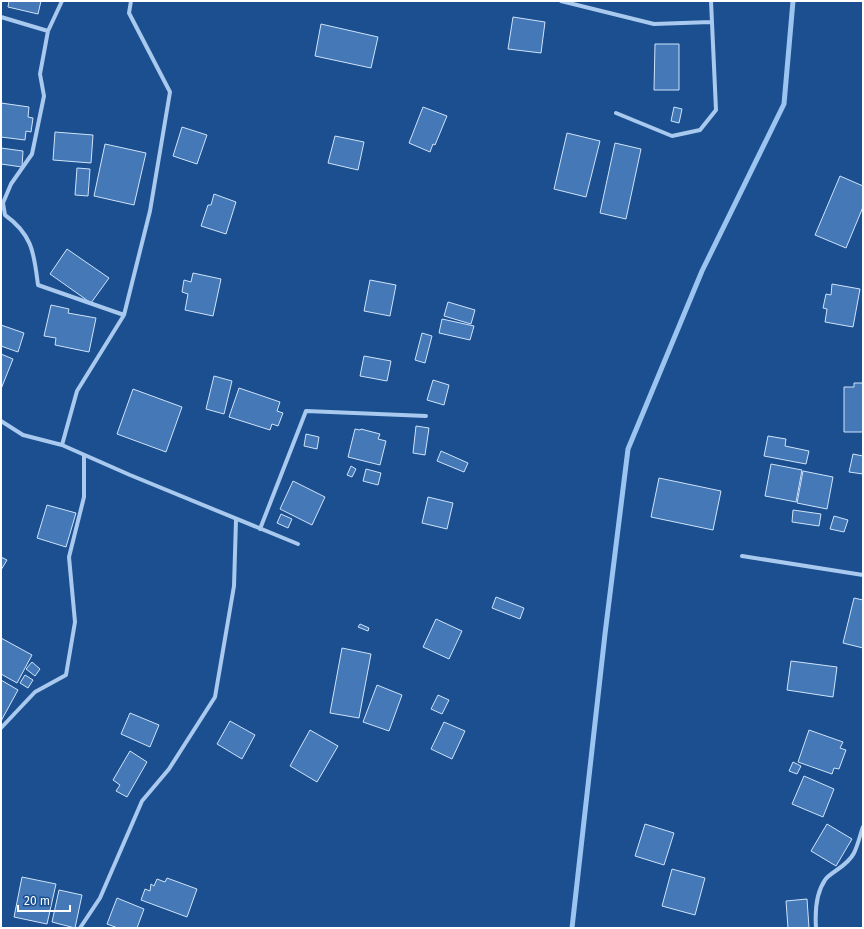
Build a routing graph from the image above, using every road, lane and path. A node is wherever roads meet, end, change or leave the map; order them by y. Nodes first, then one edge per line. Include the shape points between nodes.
1 (62, 1) edge
2 (131, 1) edge
3 (561, 1) edge
4 (711, 1) edge
5 (1, 17) edge
6 (711, 22) junction
7 (48, 31) junction
8 (616, 113) dead end
9 (2, 202) edge
10 (124, 315) junction
11 (426, 416) dead end
12 (1, 421) edge
13 (62, 445) junction
14 (84, 455) junction
15 (236, 520) junction
16 (260, 529) junction
17 (298, 544) dead end
18 (742, 556) dead end
19 (863, 575) edge
20 (1, 728) edge
21 (863, 827) edge
22 (80, 928) edge
23 (816, 928) edge

1 - 7 street
2 - 10 street via 129,13 170,92 150,211
3 - 6 street via 654,24
4 - 6 street
5 - 7 street
6 - 8 street via 716,110 700,130 672,136
7 - 9 street via 40,74 44,96 32,154
9 - 10 street via 6,215 19,225 34,252 38,285
10 - 13 street via 77,391
11 - 16 street via 306,411
12 - 13 street via 23,434
13 - 14 street
14 - 15 street
14 - 20 street via 84,497 69,557 75,622 66,675 35,692
15 - 16 street
15 - 22 street via 234,586 215,698 169,769 142,801 100,898
16 - 17 street
18 - 19 street
21 - 23 street via 854,854 842,868 825,879 817,902

